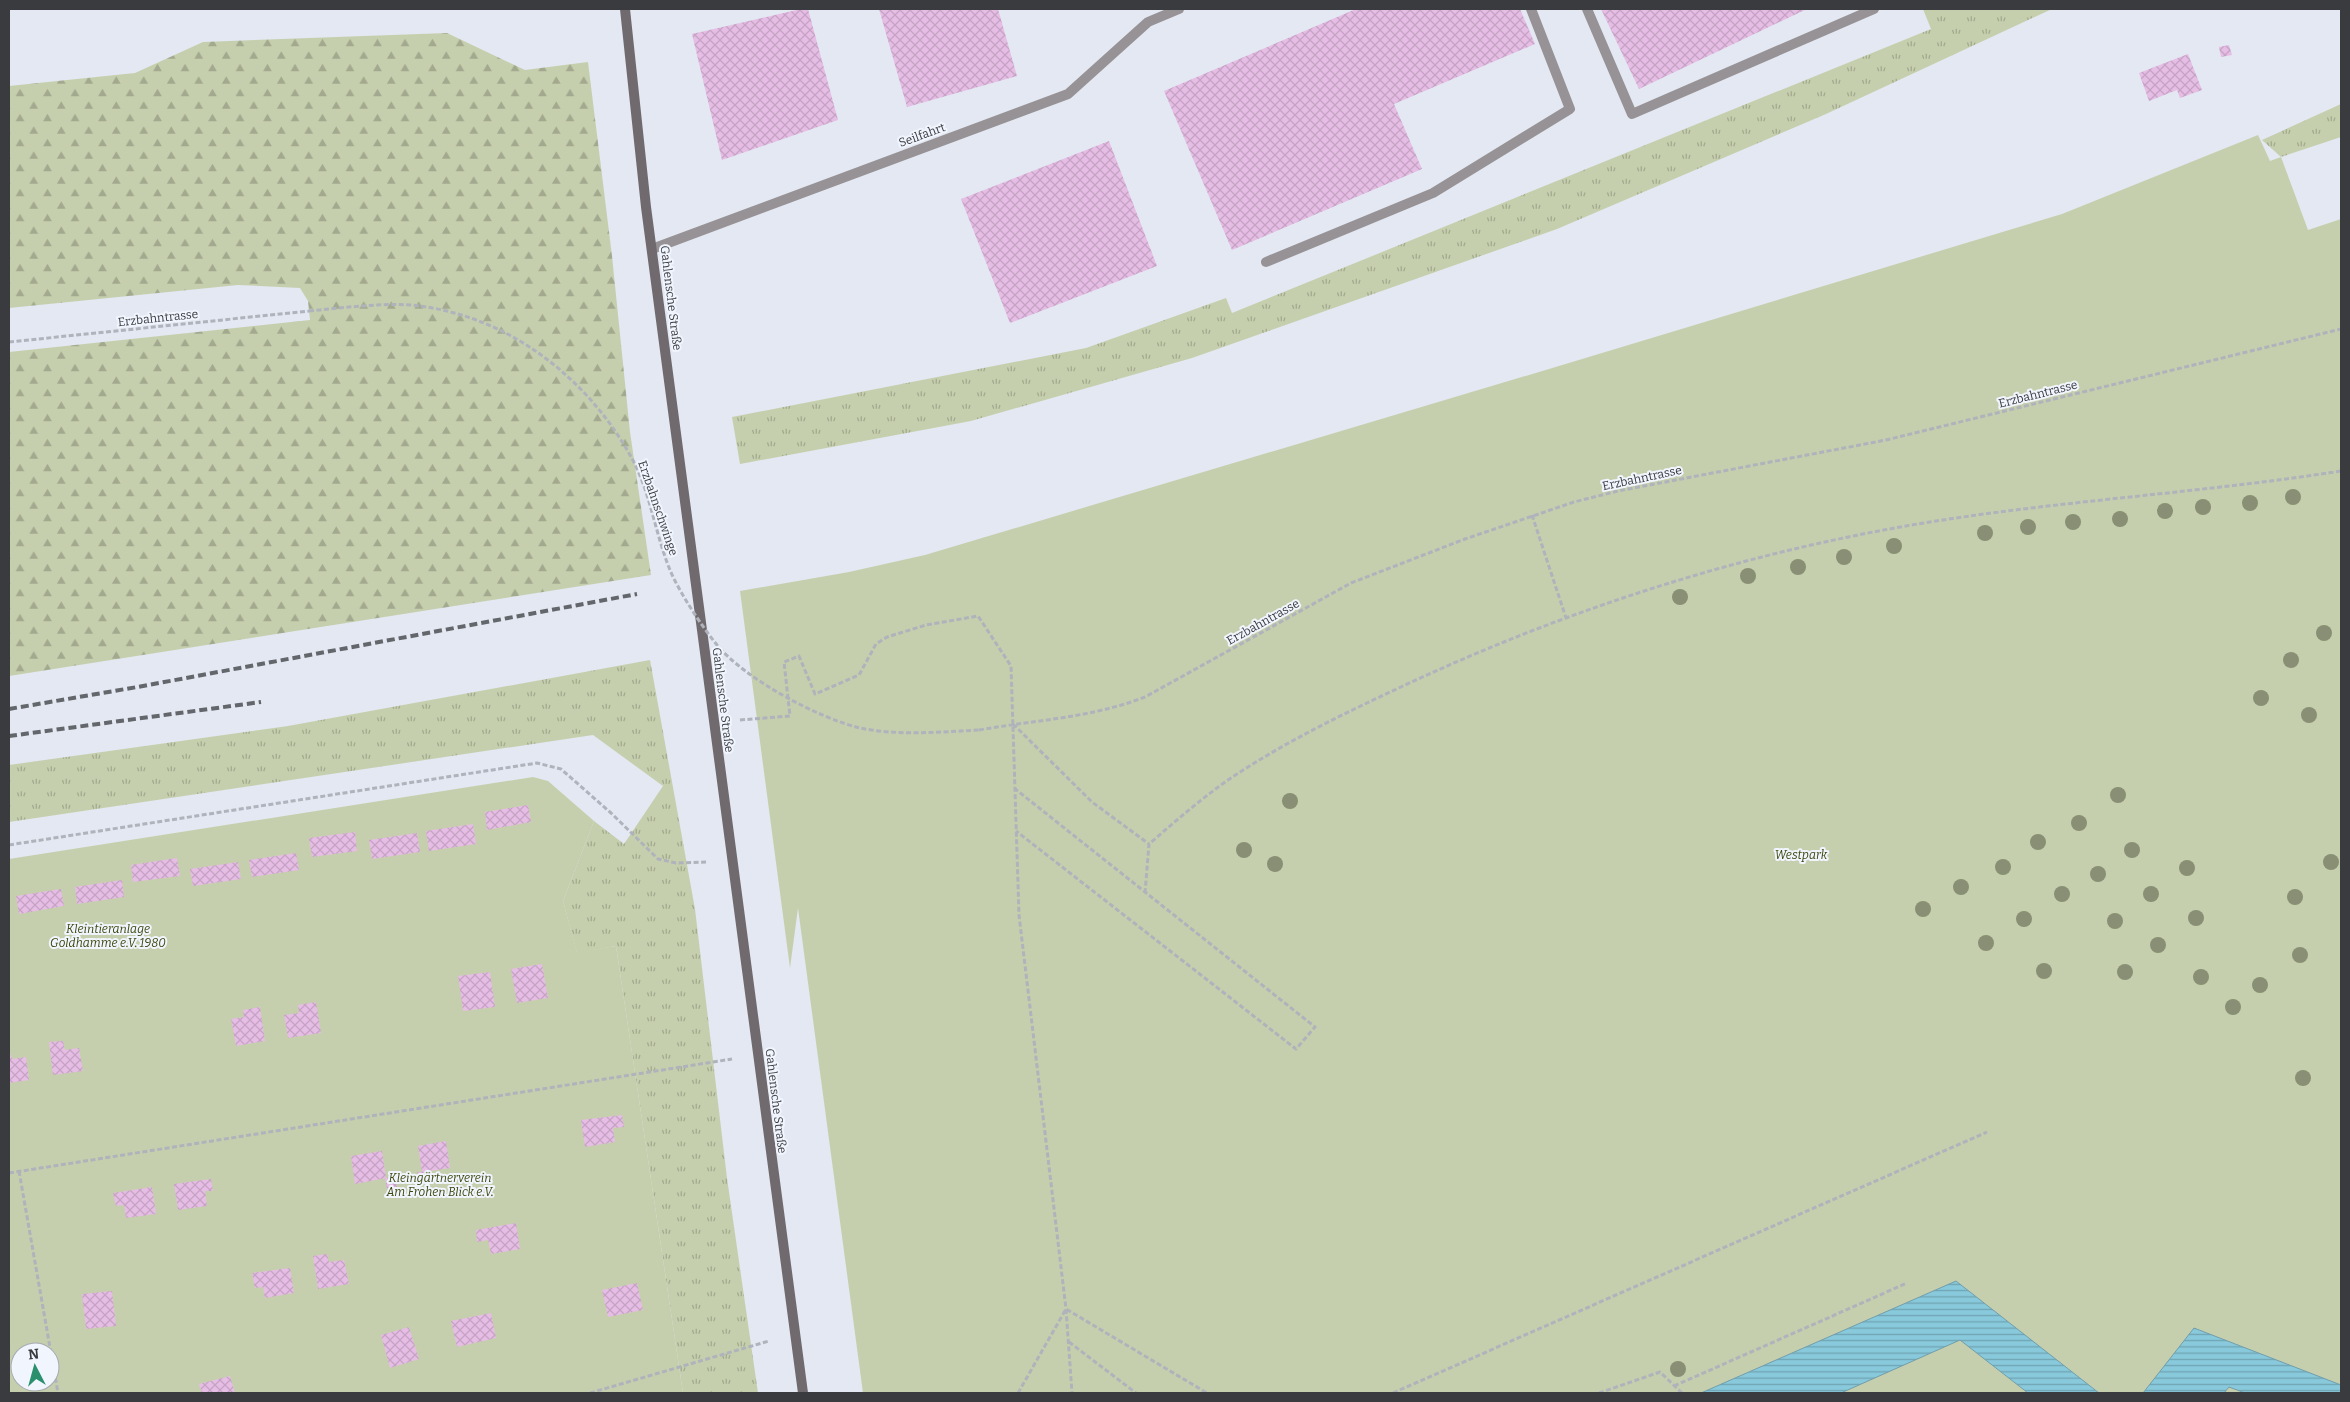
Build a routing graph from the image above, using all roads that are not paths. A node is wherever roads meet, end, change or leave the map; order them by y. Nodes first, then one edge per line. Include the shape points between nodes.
1 (625, 9) edge
2 (1179, 9) edge
3 (1532, 9) edge
4 (1587, 9) edge
5 (1874, 9) edge
6 (652, 249) junction
7 (1266, 262) dead end
8 (803, 1393) edge

1 - 6 street, Gahlensche Straße
2 - 6 lane, Seilfahrt via 1148,22 1068,94
3 - 7 lane via 1570,109 1432,193
4 - 5 lane via 1632,114
6 - 8 street, Gahlensche Straße

